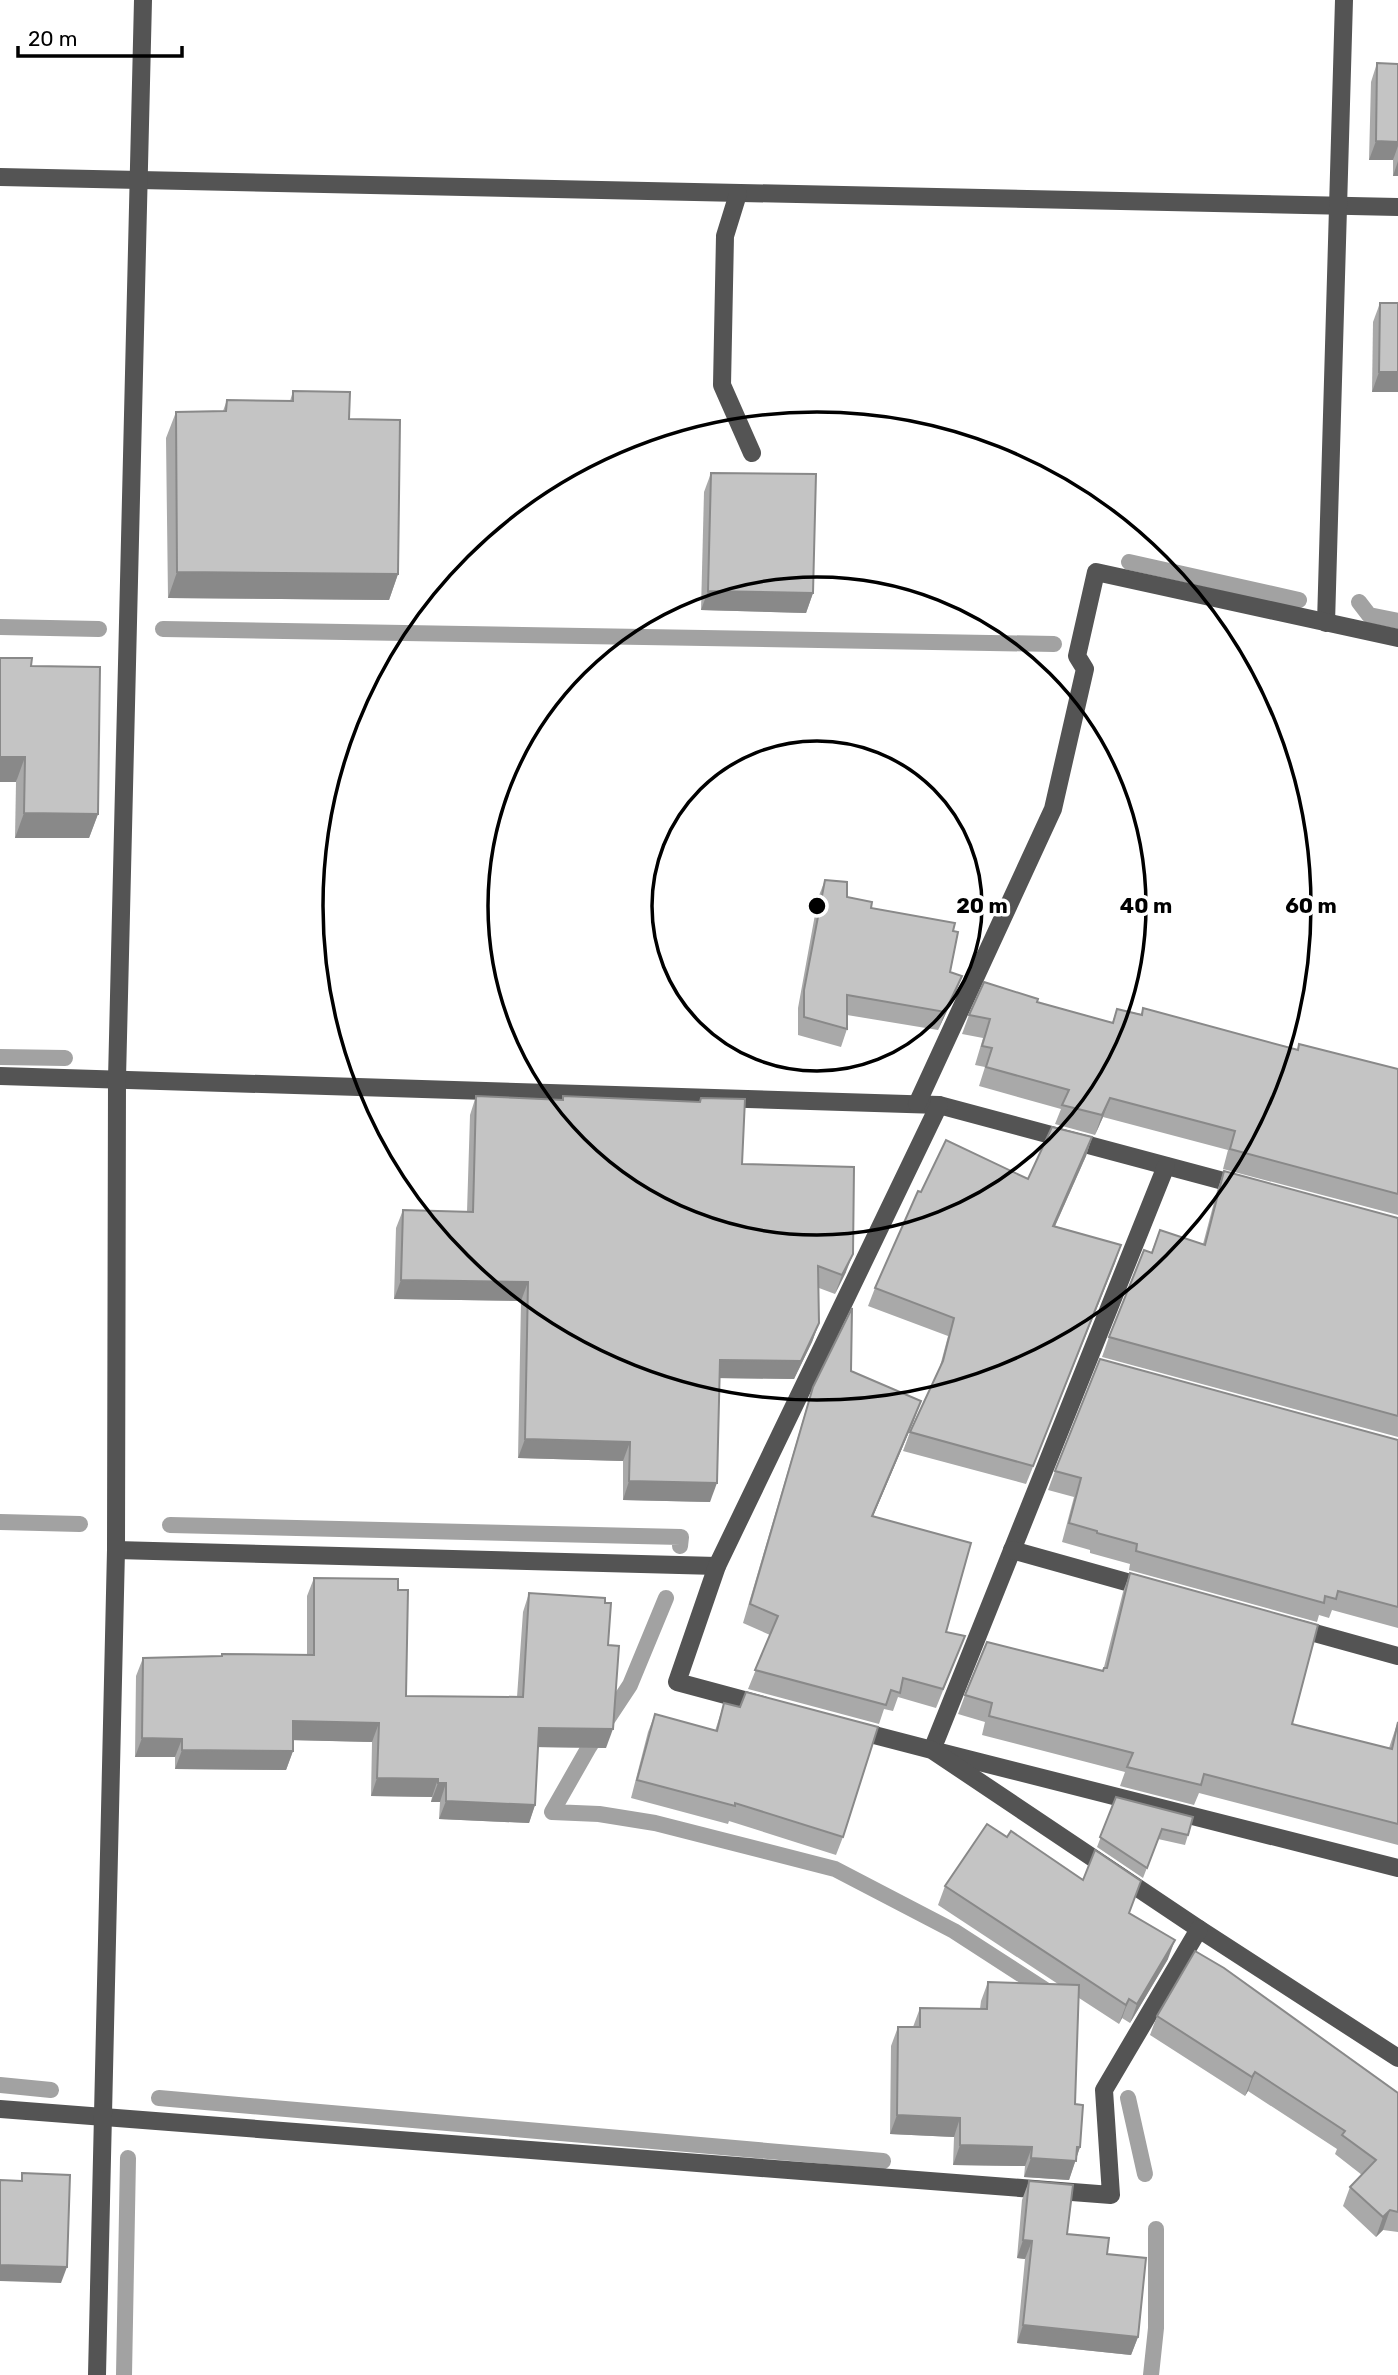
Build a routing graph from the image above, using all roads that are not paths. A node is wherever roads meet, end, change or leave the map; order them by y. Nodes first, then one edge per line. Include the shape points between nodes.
1 (143, 0) edge
2 (1343, 0) edge
3 (0, 177) edge
4 (139, 180) junction
5 (738, 194) junction
6 (1338, 206) junction
7 (1398, 206) edge
8 (752, 453) dead end
9 (1326, 623) junction
10 (1398, 638) edge
11 (0, 1076) edge
12 (117, 1079) junction
13 (917, 1104) junction
14 (939, 1105) junction
15 (1166, 1166) junction
16 (1256, 1190) edge
17 (116, 1550) junction
18 (1012, 1550) junction
19 (718, 1566) junction
20 (1172, 1594) edge
21 (1278, 1623) edge
22 (1398, 1656) edge
23 (784, 1711) edge
24 (838, 1725) edge
25 (932, 1750) junction
26 (1398, 1868) edge
27 (1199, 1929) junction
28 (1398, 2058) edge
29 (0, 2109) edge
30 (101, 2118) junction
31 (97, 2375) edge

1 - 4 street
2 - 6 street
3 - 4 street
4 - 5 street
4 - 12 street
5 - 6 street
5 - 8 street via 725,236 722,385
6 - 7 street
6 - 9 street
9 - 10 street
9 - 13 street via 1096,572 1077,656 1085,669 1053,810
11 - 12 street
12 - 13 street
12 - 17 street
13 - 14 street
14 - 15 street
14 - 19 street
15 - 16 street
15 - 18 street via 1093,1365
17 - 19 street
17 - 30 street
18 - 20 street
18 - 25 street
19 - 23 street via 677,1682
21 - 22 street
24 - 25 street
25 - 26 street
25 - 27 street
27 - 28 street
27 - 30 street via 1104,2090 1111,2195
29 - 30 street
30 - 31 street

